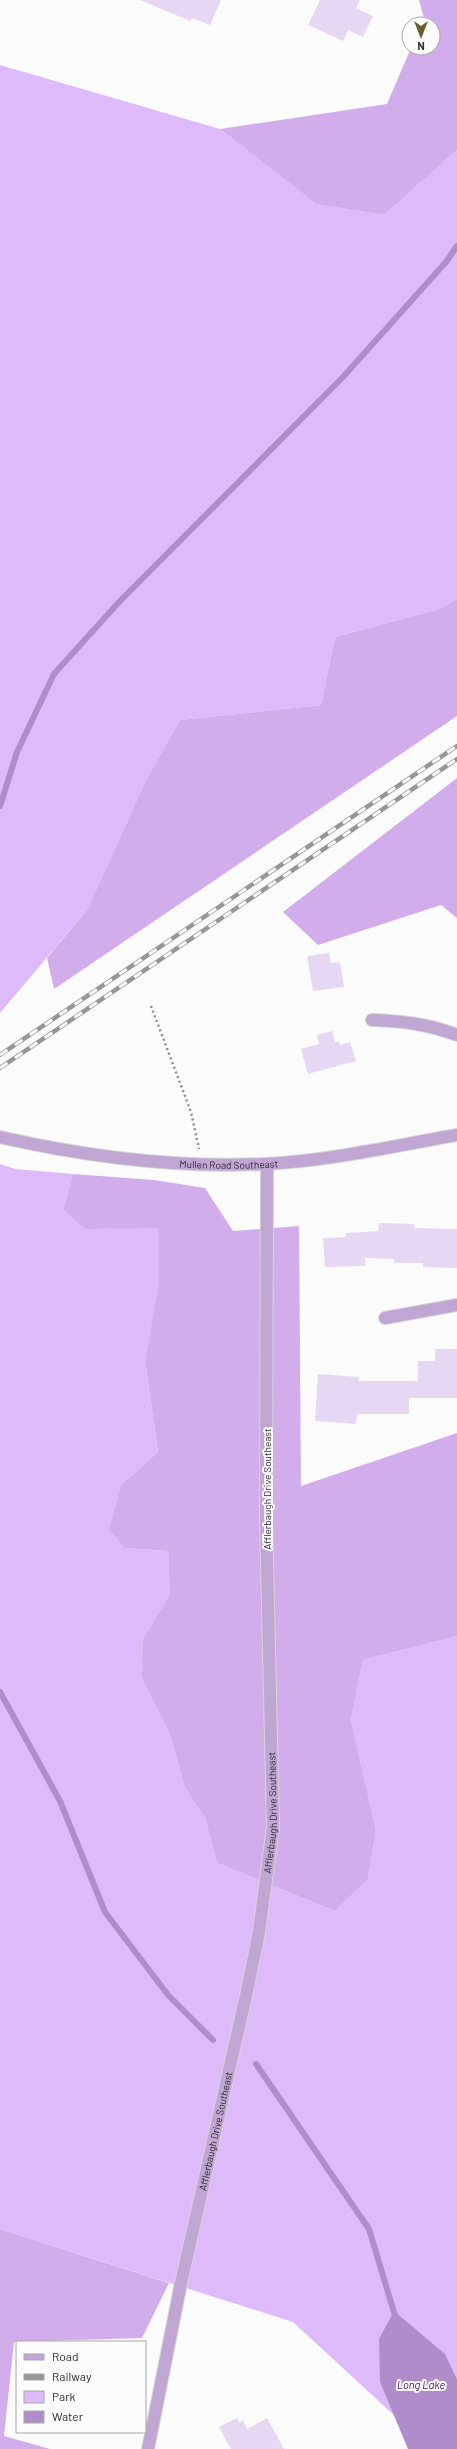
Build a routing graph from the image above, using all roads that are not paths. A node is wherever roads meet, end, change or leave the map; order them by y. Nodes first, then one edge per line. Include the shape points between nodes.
1 (372, 1020) dead end
2 (457, 1035) edge
3 (457, 1135) edge
4 (2, 1138) edge
5 (266, 1164) junction
6 (457, 1305) edge
7 (385, 1318) dead end
8 (148, 2449) edge

1 - 2 street via 435,1026
3 - 5 street, Mullen Road Southeast via 346,1154
4 - 5 street, Mullen Road Southeast via 88,1155 173,1164
5 - 8 street, Afflerbaugh Drive Southeast via 266,1518 273,1826 259,1932 181,2283
6 - 7 street

